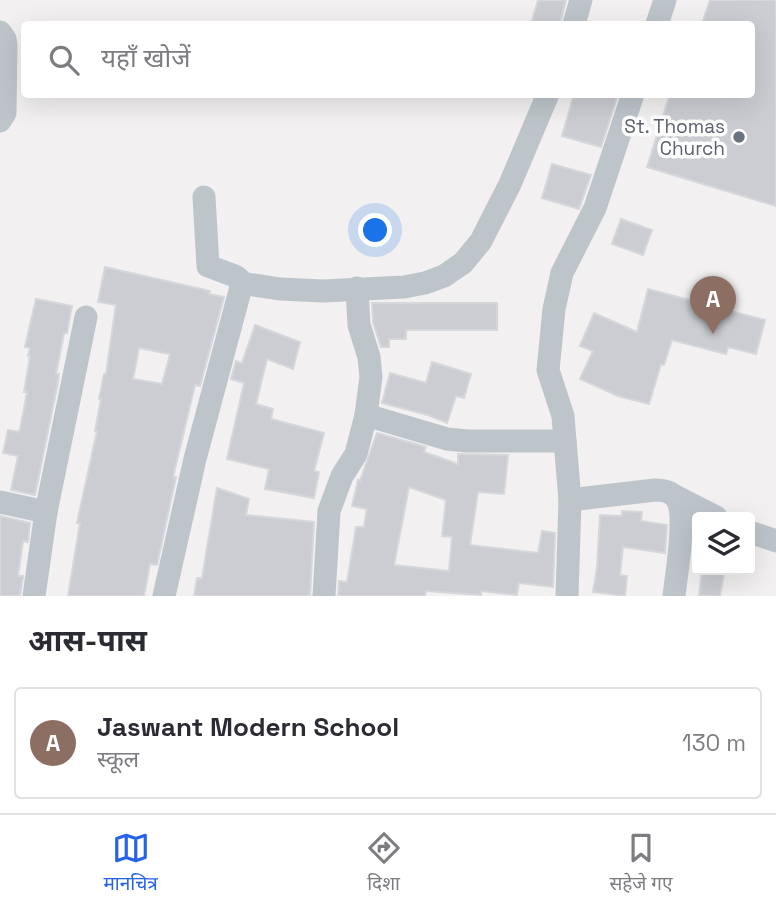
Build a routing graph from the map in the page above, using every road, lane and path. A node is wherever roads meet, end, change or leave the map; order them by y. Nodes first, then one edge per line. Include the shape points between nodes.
1 (581, 0) edge
2 (665, 0) edge
3 (575, 21) edge
4 (658, 21) edge
5 (0, 32) edge
6 (546, 98) edge
7 (632, 98) edge
8 (0, 121) edge
9 (204, 197) dead end
10 (241, 283) junction
11 (357, 288) junction
12 (86, 317) dead end
13 (366, 415) junction
14 (565, 441) junction
15 (675, 496) junction
16 (570, 500) junction
17 (0, 502) edge
18 (46, 512) junction
19 (706, 512) edge
20 (755, 534) edge
21 (776, 541) edge
22 (34, 596) edge
23 (164, 596) edge
24 (324, 596) edge
25 (568, 596) edge
26 (674, 596) edge

1 - 3 street
2 - 4 street
5 - 8 street via 6,45 5,113
6 - 11 street via 481,242 463,263 425,283
7 - 14 street via 595,208 557,290 548,370 563,416
9 - 10 street via 208,266 236,276
10 - 11 street via 306,291
10 - 23 street
11 - 13 street via 359,325 371,365
12 - 18 street
13 - 14 street via 447,439
13 - 24 street via 356,454 329,511
14 - 16 street
15 - 16 street via 655,490
15 - 19 street
15 - 26 street via 681,519
16 - 25 street
17 - 18 street
18 - 22 street
20 - 21 street

